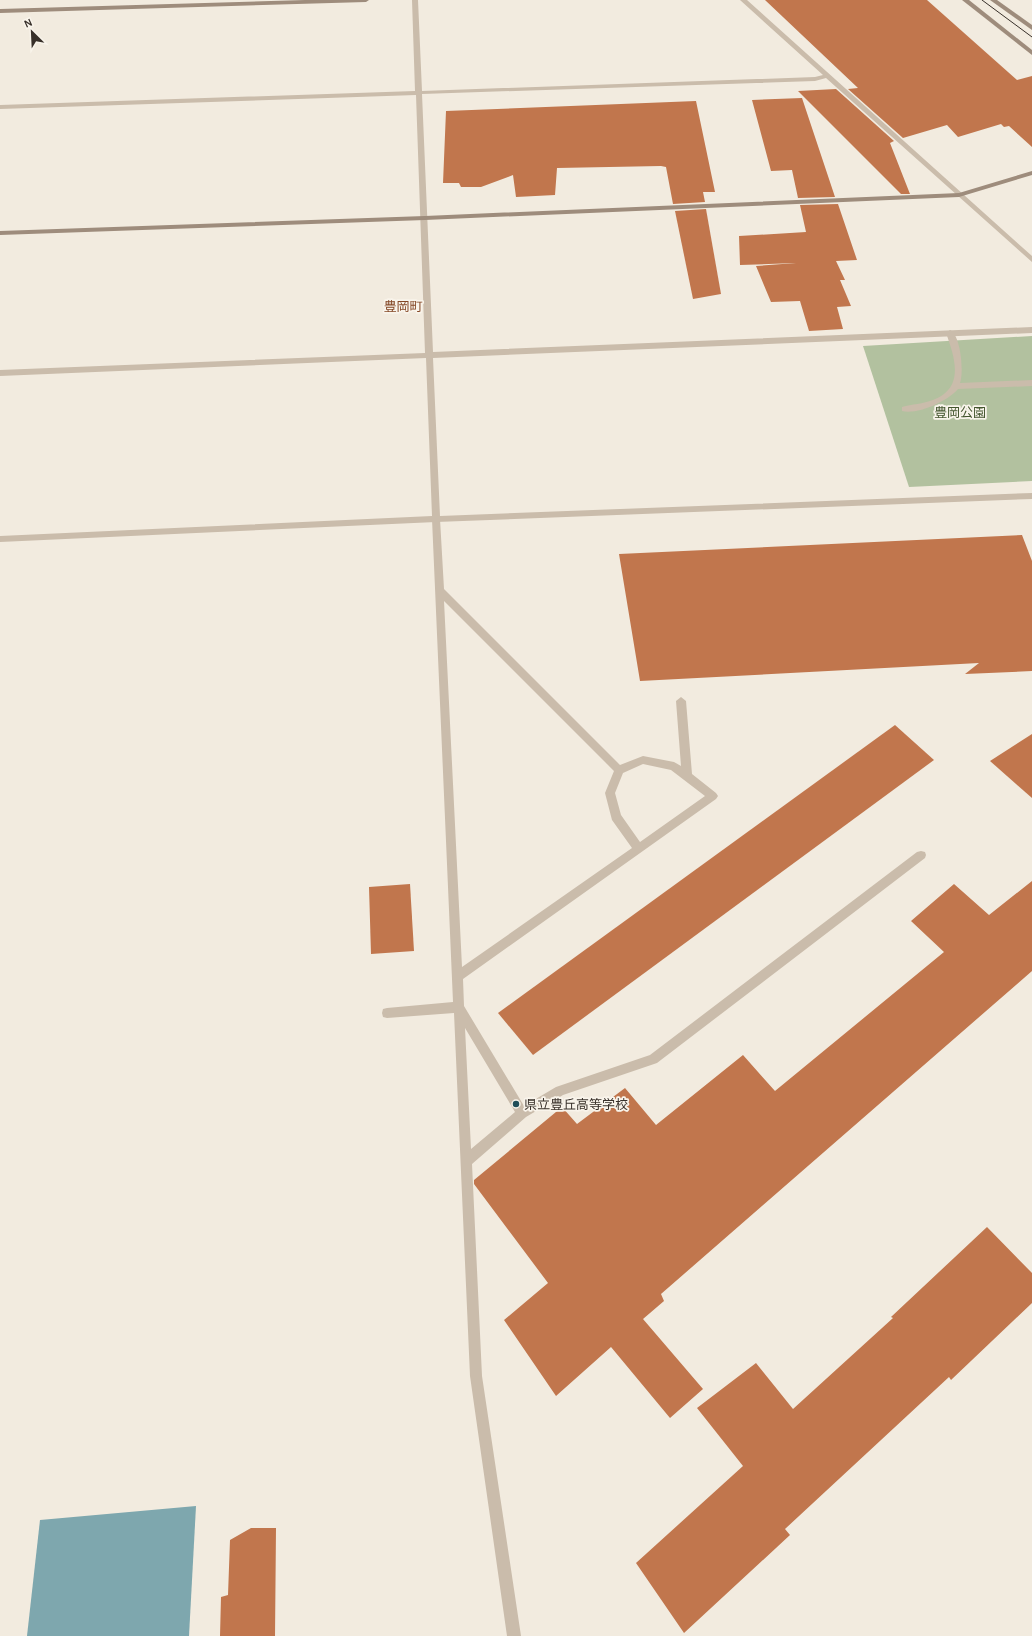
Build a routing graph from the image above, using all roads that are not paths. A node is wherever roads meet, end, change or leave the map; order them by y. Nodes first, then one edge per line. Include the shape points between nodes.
1 (366, 0) edge
2 (415, 0) edge
3 (743, 0) edge
4 (965, 0) edge
5 (993, 0) edge
6 (0, 11) edge
7 (1032, 28) edge
8 (1032, 53) edge
9 (829, 76) junction
10 (420, 93) junction
11 (0, 107) edge
12 (1032, 173) edge
13 (959, 195) junction
14 (425, 218) junction
15 (0, 233) edge
16 (1032, 260) edge
17 (1032, 330) edge
18 (950, 333) junction
19 (429, 355) junction
20 (0, 373) edge
21 (1032, 383) edge
22 (957, 386) junction
23 (905, 409) dead end
24 (1032, 496) edge
25 (436, 519) junction
26 (0, 539) edge
27 (439, 590) junction
28 (681, 701) dead end
29 (619, 770) junction
30 (686, 775) junction
31 (638, 848) junction
32 (921, 855) dead end
33 (458, 976) junction
34 (459, 1007) junction
35 (387, 1013) dead end
36 (522, 1113) junction
37 (466, 1161) junction
38 (514, 1636) edge

1 - 6 street
2 - 10 street
3 - 9 street
4 - 8 street
5 - 7 street
9 - 10 street via 815,79
9 - 13 street
10 - 11 street
10 - 14 street
12 - 13 street
13 - 14 street
13 - 16 street
14 - 15 street
14 - 19 street
17 - 18 street
18 - 19 street
18 - 22 street via 959,364
19 - 20 street
19 - 25 street
21 - 22 street
22 - 23 street via 947,397 921,407
24 - 25 street
25 - 26 street
25 - 27 street
27 - 29 street
27 - 33 street
28 - 30 street
29 - 30 street via 643,760 674,766
29 - 31 street via 610,793 616,817
30 - 31 street via 712,796
31 - 33 street
32 - 36 street via 653,1059 560,1091
33 - 34 street
34 - 35 street
34 - 36 street
34 - 37 street
36 - 37 street
37 - 38 street via 476,1376

